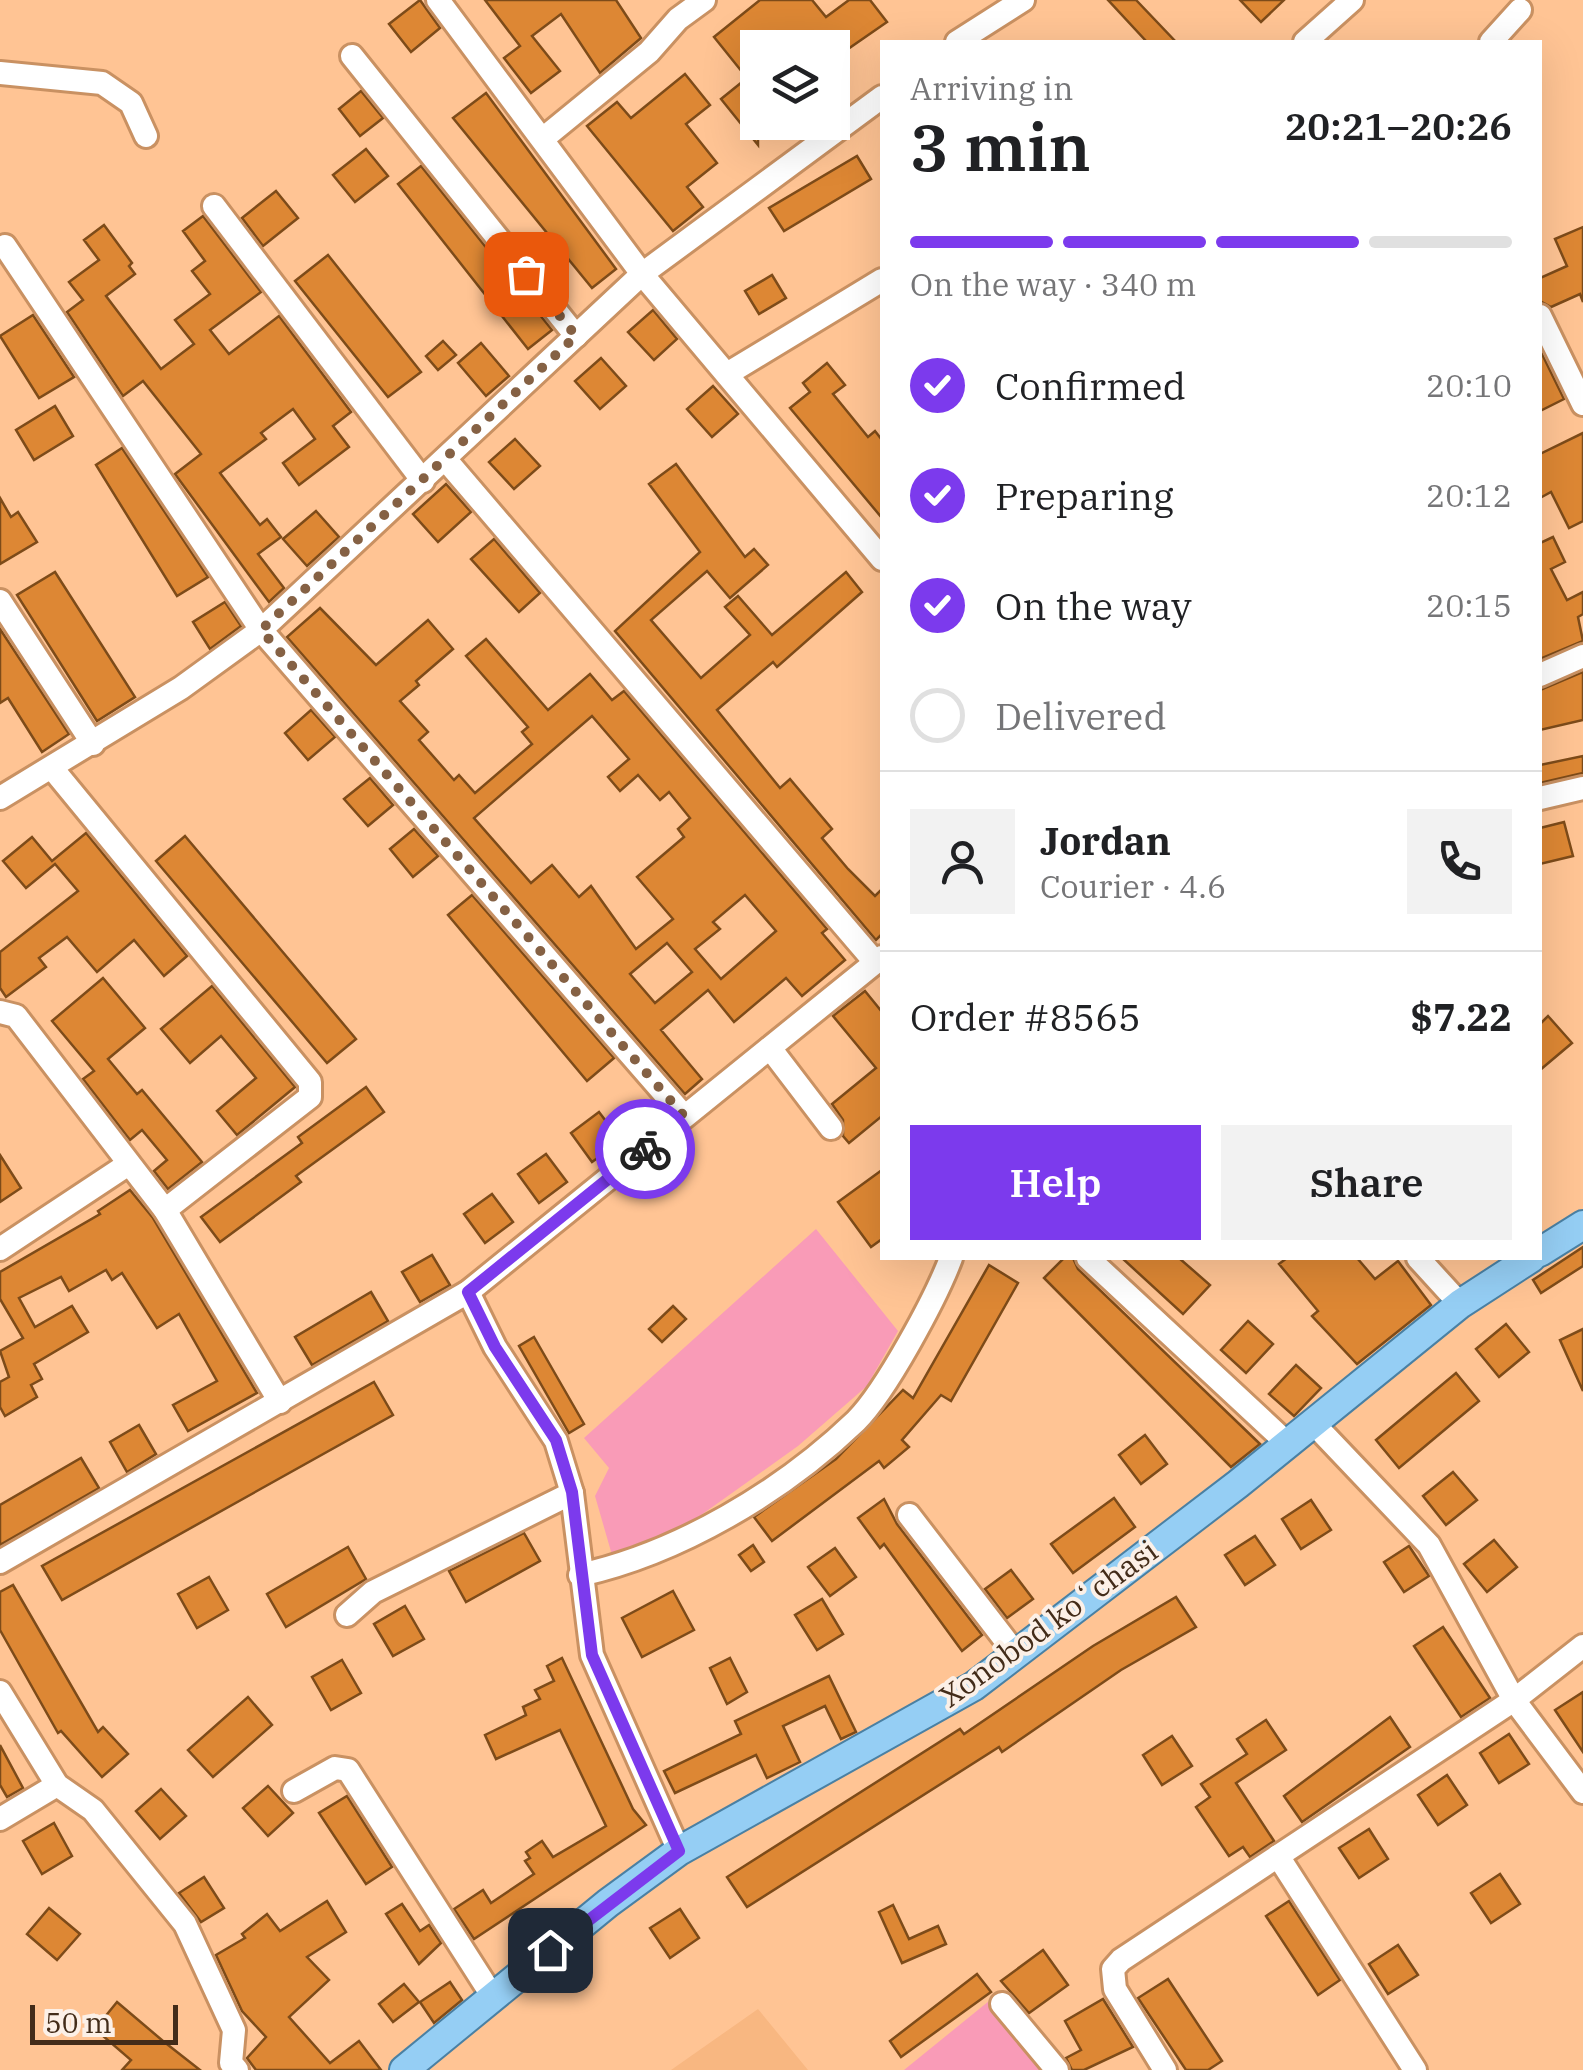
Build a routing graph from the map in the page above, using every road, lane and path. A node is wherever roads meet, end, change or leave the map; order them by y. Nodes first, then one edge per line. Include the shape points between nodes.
1 (438, 0) edge
2 (704, 0) edge
3 (1023, 0) edge
4 (1352, 0) edge
5 (672, 10) edge
6 (1520, 10) dead end
7 (960, 40) edge
8 (1307, 40) edge
9 (1493, 40) edge
10 (352, 56) dead end
11 (0, 73) edge
12 (880, 98) edge
13 (146, 136) dead end
14 (545, 138) junction
15 (214, 206) dead end
16 (5, 246) dead end
17 (642, 274) junction
18 (880, 281) edge
19 (1542, 320) edge
20 (576, 336) junction
21 (728, 374) junction
22 (1583, 404) edge
23 (446, 460) junction
24 (423, 480) junction
25 (880, 557) edge
26 (0, 601) edge
27 (261, 630) junction
28 (1583, 656) edge
29 (1542, 674) edge
30 (93, 744) junction
31 (52, 768) junction
32 (1583, 788) edge
33 (0, 798) edge
34 (1542, 798) edge
35 (879, 960) edge
36 (0, 1012) edge
37 (770, 1048) junction
38 (684, 1116) junction
39 (831, 1128) dead end
40 (127, 1165) junction
41 (166, 1210) junction
42 (1583, 1225) edge
43 (1542, 1246) edge
44 (0, 1248) edge
45 (950, 1260) edge
46 (1090, 1260) edge
47 (1420, 1260) edge
48 (1522, 1260) edge
49 (468, 1292) junction
50 (1460, 1304) junction
51 (280, 1402) junction
52 (1314, 1424) junction
53 (1288, 1444) junction
54 (572, 1492) junction
55 (909, 1514) dead end
56 (0, 1562) edge
57 (580, 1575) junction
58 (347, 1615) dead end
59 (1583, 1646) edge
60 (1016, 1654) junction
61 (0, 1692) edge
62 (1514, 1700) junction
63 (56, 1785) junction
64 (294, 1791) dead end
65 (1583, 1792) edge
66 (0, 1819) edge
67 (679, 1851) junction
68 (1278, 1856) junction
69 (493, 1997) junction
70 (1002, 2004) dead end
71 (237, 2070) edge
72 (404, 2070) edge
73 (1057, 2070) edge
74 (1165, 2070) edge
75 (1415, 2070) edge

1 - 14 street
2 - 5 street
3 - 7 street
4 - 8 street
5 - 14 street via 649,52
6 - 9 street
10 - 20 street
11 - 13 street via 102,83 131,103
12 - 17 street
14 - 17 street
15 - 24 street
16 - 27 street
17 - 20 street
17 - 21 street
18 - 21 street
19 - 22 street
20 - 23 street
21 - 25 street
23 - 24 street
23 - 35 street
24 - 27 street
26 - 30 street
27 - 30 street
27 - 38 street
28 - 29 street
30 - 31 street
31 - 33 street
31 - 41 street via 310,1082 310,1097
32 - 34 street
35 - 37 street
36 - 40 street via 16,1016
37 - 38 street
37 - 39 street
38 - 49 street
40 - 41 street
40 - 44 street
41 - 51 street
42 - 43 main road, Xonobod koʻchasi
45 - 57 street via 936,1298 858,1419 736,1511 677,1545
46 - 53 street
47 - 50 street
48 - 50 main road, Xonobod koʻchasi
49 - 51 street
49 - 54 street via 556,1440
50 - 52 main road, Xonobod koʻchasi
51 - 56 street
52 - 53 main road, Xonobod koʻchasi
52 - 62 street via 1429,1545
53 - 60 main road, Xonobod koʻchasi
54 - 57 street
54 - 58 street via 373,1592
55 - 60 street
57 - 67 street via 592,1655
59 - 62 street
60 - 67 main road, Xonobod koʻchasi via 974,1686
61 - 63 street
62 - 65 street
62 - 68 street
63 - 66 street
63 - 71 street via 93,1810 185,1924 234,2030 231,2063
64 - 69 street via 335,1768 348,1770
67 - 69 main road, Xonobod koʻchasi
68 - 74 street via 1113,1969 1115,1989
68 - 75 street
69 - 72 main road, Xonobod koʻchasi
70 - 73 street

